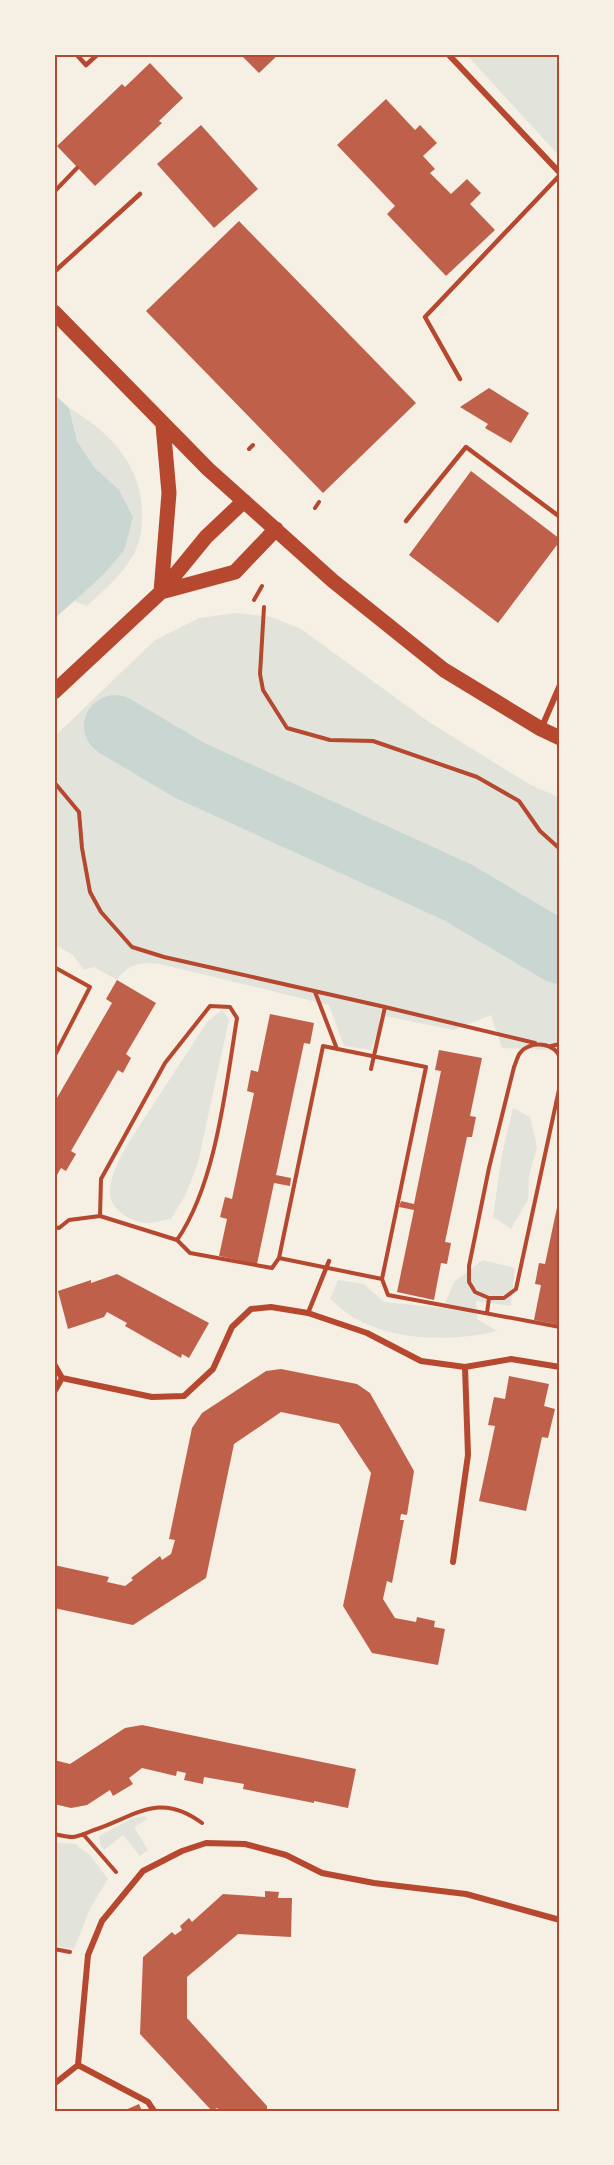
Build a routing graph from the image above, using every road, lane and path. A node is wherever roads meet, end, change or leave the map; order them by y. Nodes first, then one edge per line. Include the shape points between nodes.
1 (76, 54) edge
2 (98, 54) edge
3 (447, 54) edge
4 (77, 168) dead end
5 (560, 174) edge
6 (54, 192) edge
7 (140, 194) dead end
8 (54, 272) edge
9 (54, 312) edge
10 (460, 379) dead end
11 (163, 424) junction
12 (244, 501) junction
13 (319, 502) dead end
14 (315, 508) dead end
15 (560, 518) edge
16 (406, 521) dead end
17 (276, 529) junction
18 (262, 586) dead end
19 (161, 592) junction
20 (254, 600) dead end
21 (264, 607) dead end
22 (560, 685) edge
23 (54, 692) edge
24 (541, 729) junction
25 (560, 738) edge
26 (54, 782) edge
27 (560, 849) edge
28 (54, 966) edge
29 (315, 991) junction
30 (385, 1007) junction
31 (535, 1043) junction
32 (560, 1044) edge
33 (550, 1046) junction
34 (337, 1049) junction
35 (374, 1056) junction
36 (54, 1057) edge
37 (560, 1059) edge
38 (371, 1069) dead end
39 (560, 1085) edge
40 (100, 1216) junction
41 (54, 1227) edge
42 (177, 1240) junction
43 (279, 1258) junction
44 (329, 1261) dead end
45 (327, 1268) junction
46 (382, 1279) junction
47 (489, 1298) junction
48 (487, 1312) junction
49 (308, 1313) junction
50 (560, 1327) edge
51 (54, 1364) edge
52 (560, 1367) edge
53 (465, 1368) junction
54 (62, 1378) junction
55 (54, 1392) edge
56 (453, 1562) dead end
57 (208, 1828) dead end
58 (54, 1834) edge
59 (83, 1834) junction
60 (130, 1887) junction
61 (560, 1920) edge
62 (78, 2065) junction
63 (54, 2084) edge
64 (154, 2111) edge

1 - 2 lane via 86,65
3 - 5 street
4 - 6 path
5 - 10 lane via 425,317
7 - 8 lane
9 - 11 main road
11 - 12 main road
11 - 19 main road via 170,493
12 - 17 main road
12 - 19 main road via 206,537
13 - 14 path
15 - 16 lane via 466,447
17 - 19 main road via 235,572
17 - 24 main road via 333,581 444,670
18 - 20 path
19 - 23 main road
21 - 27 path via 260,674 263,690 287,728 330,740 373,741 477,777 519,801 540,831
22 - 24 street
24 - 25 main road
26 - 29 path via 79,812 90,892 101,912 132,947
28 - 36 path via 90,987
29 - 30 path
29 - 34 path
30 - 31 path
30 - 35 path
31 - 33 path
31 - 47 path via 520,1052 514,1067 469,1266 469,1282 476,1293
32 - 33 path
33 - 37 path
34 - 35 path
34 - 43 path via 323,1046
35 - 38 path
35 - 46 path via 426,1067
39 - 47 path via 516,1289 504,1298
40 - 41 path via 69,1220 59,1228
40 - 42 path
40 - 42 path via 101,1179 165,1063 210,1006 230,1007 237,1018 212,1152 200,1199
42 - 43 path via 190,1253 272,1268
43 - 45 path
44 - 45 lane
45 - 46 path
45 - 49 lane
46 - 48 path via 388,1295
47 - 48 path
48 - 50 path
49 - 53 street via 367,1333 421,1361
49 - 54 street via 271,1307 251,1309 232,1327 213,1369 184,1396 152,1397
51 - 54 street
52 - 53 street via 510,1359
53 - 56 street via 468,1455
54 - 55 street
57 - 59 path via 188,1813 160,1807 138,1810
58 - 59 path via 74,1838
59 - 60 path
60 - 61 street via 143,1871 182,1851 206,1843 245,1844 286,1855 322,1873 466,1894
60 - 62 street via 102,1921 88,1956
62 - 63 street
62 - 64 street via 148,2102

